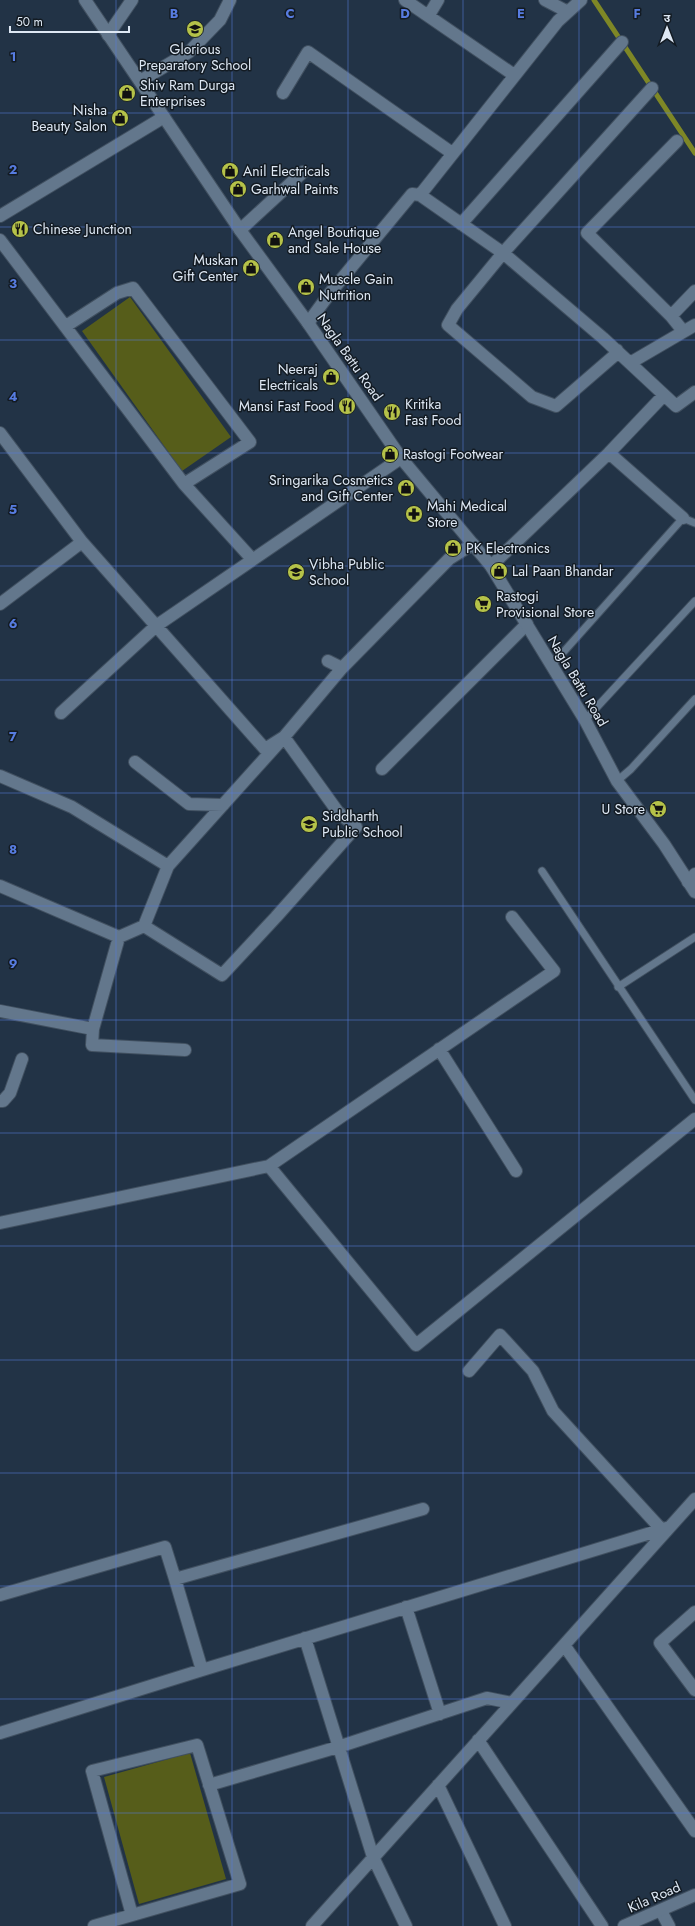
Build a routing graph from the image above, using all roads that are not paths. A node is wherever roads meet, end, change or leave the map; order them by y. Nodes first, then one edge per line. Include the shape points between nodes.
1 (85, 0) edge
2 (132, 0) edge
3 (230, 0) edge
4 (405, 0) edge
5 (438, 0) edge
6 (545, 0) edge
7 (574, 6) edge
8 (428, 15) junction
9 (108, 35) junction
10 (622, 42) dead end
11 (514, 75) junction
12 (140, 81) junction
13 (652, 88) dead end
14 (283, 93) dead end
15 (164, 117) junction
16 (677, 141) dead end
17 (452, 153) junction
18 (302, 172) dead end
19 (420, 195) junction
20 (0, 216) edge
21 (461, 224) junction
22 (240, 230) junction
23 (0, 240) edge
24 (503, 253) junction
25 (695, 291) edge
26 (671, 316) junction
27 (308, 323) junction
28 (695, 325) edge
29 (66, 326) junction
30 (683, 332) junction
31 (617, 350) junction
32 (630, 363) junction
33 (695, 392) edge
34 (664, 394) junction
35 (0, 434) edge
36 (609, 453) junction
37 (401, 458) junction
38 (184, 484) junction
39 (684, 518) junction
40 (695, 523) edge
41 (695, 527) edge
42 (82, 542) junction
43 (473, 544) junction
44 (252, 559) junction
45 (491, 566) junction
46 (695, 600) edge
47 (0, 604) edge
48 (527, 624) junction
49 (156, 626) junction
50 (328, 660) dead end
51 (551, 666) junction
52 (342, 668) junction
53 (695, 699) edge
54 (61, 713) dead end
55 (585, 720) junction
56 (284, 737) junction
57 (136, 762) dead end
58 (382, 769) dead end
59 (0, 776) edge
60 (617, 781) junction
61 (223, 805) junction
62 (168, 866) junction
63 (542, 871) dead end
64 (693, 883) edge
65 (0, 886) edge
66 (512, 917) dead end
67 (144, 926) junction
68 (119, 937) junction
69 (695, 937) edge
70 (618, 987) junction
71 (0, 1011) edge
72 (93, 1029) junction
73 (439, 1049) junction
74 (185, 1050) dead end
75 (22, 1059) dead end
76 (695, 1100) edge
77 (0, 1101) edge
78 (695, 1119) edge
79 (269, 1166) junction
80 (516, 1171) dead end
81 (0, 1223) edge
82 (469, 1371) dead end
83 (695, 1499) edge
84 (423, 1509) dead end
85 (666, 1528) junction
86 (175, 1579) junction
87 (0, 1595) edge
88 (406, 1608) junction
89 (695, 1612) edge
90 (305, 1638) junction
91 (564, 1645) junction
92 (202, 1670) junction
93 (695, 1690) edge
94 (512, 1703) junction
95 (440, 1714) junction
96 (0, 1733) edge
97 (478, 1740) junction
98 (338, 1747) junction
99 (209, 1784) junction
100 (438, 1785) junction
101 (695, 1831) edge
102 (373, 1857) junction
103 (695, 1895) edge
104 (661, 1911) junction
105 (132, 1915) junction
106 (94, 1926) edge
107 (312, 1926) edge
108 (406, 1926) edge
109 (505, 1926) edge
110 (602, 1926) edge
111 (624, 1926) edge
112 (669, 1926) edge

1 - 9 street, Nagla Battu Road
2 - 9 street
3 - 12 street via 220,20 189,52
4 - 8 street
5 - 8 street
6 - 7 street
7 - 11 street via 558,21
8 - 11 street
9 - 12 street, Nagla Battu Road
10 - 21 street
11 - 17 street
12 - 15 street, Nagla Battu Road
13 - 24 street
14 - 17 street via 308,52
15 - 20 street
15 - 22 street, Nagla Battu Road
16 - 26 street via 587,233
17 - 19 street
18 - 22 street
19 - 21 street
19 - 27 street via 412,194
21 - 24 street
22 - 27 street, Nagla Battu Road
23 - 29 street
24 - 31 street
24 - 31 street via 457,309 448,325 532,397 556,406 615,355
25 - 26 street
26 - 30 street
27 - 37 street, Nagla Battu Road
28 - 30 street
29 - 38 street
29 - 38 street via 117,293 133,288 250,442
30 - 32 street
31 - 32 street
32 - 34 street
33 - 34 street via 676,406
34 - 36 street
35 - 42 street
36 - 39 street
36 - 45 street
37 - 43 street, Nagla Battu Road
37 - 44 street
38 - 44 street
39 - 40 lane
39 - 41 lane
39 - 51 lane
42 - 47 street
42 - 49 street
43 - 45 street, Nagla Battu Road
43 - 52 street via 449,559
44 - 49 street
45 - 48 street, Nagla Battu Road
46 - 55 lane
48 - 51 street, Nagla Battu Road
48 - 58 street
49 - 54 street
49 - 56 street via 265,749
50 - 52 street
51 - 55 street, Nagla Battu Road
52 - 56 street
53 - 60 lane
55 - 60 street, Nagla Battu Road
56 - 61 street
56 - 67 street via 338,812 356,827 222,974
57 - 61 street via 189,804
59 - 62 street via 72,807
60 - 64 street, Nagla Battu Road
61 - 62 street
62 - 67 street
63 - 70 lane
65 - 68 street
66 - 73 street via 554,971
67 - 68 street
68 - 72 street
69 - 70 lane
70 - 76 lane
71 - 72 street
72 - 74 street via 92,1045
73 - 79 street
73 - 80 street
75 - 77 street via 10,1093
78 - 79 street via 416,1346
79 - 81 street
82 - 85 street via 500,1335 533,1371 553,1411
83 - 85 street
84 - 86 street
85 - 88 street
85 - 91 street
86 - 87 street via 165,1547
86 - 92 street
88 - 90 street
88 - 95 street
89 - 93 street via 660,1643
90 - 92 street
90 - 98 street
91 - 94 street
91 - 101 street
92 - 96 street
94 - 95 street via 486,1698
94 - 97 street
95 - 98 street
97 - 100 street
97 - 110 street
98 - 99 street
98 - 102 street
99 - 105 street via 240,1884
99 - 105 street via 196,1745 92,1771
100 - 102 street
100 - 109 street
102 - 107 street
102 - 108 street
103 - 104 street, Kila Road
104 - 111 street, Kila Road
104 - 112 street
105 - 106 street

